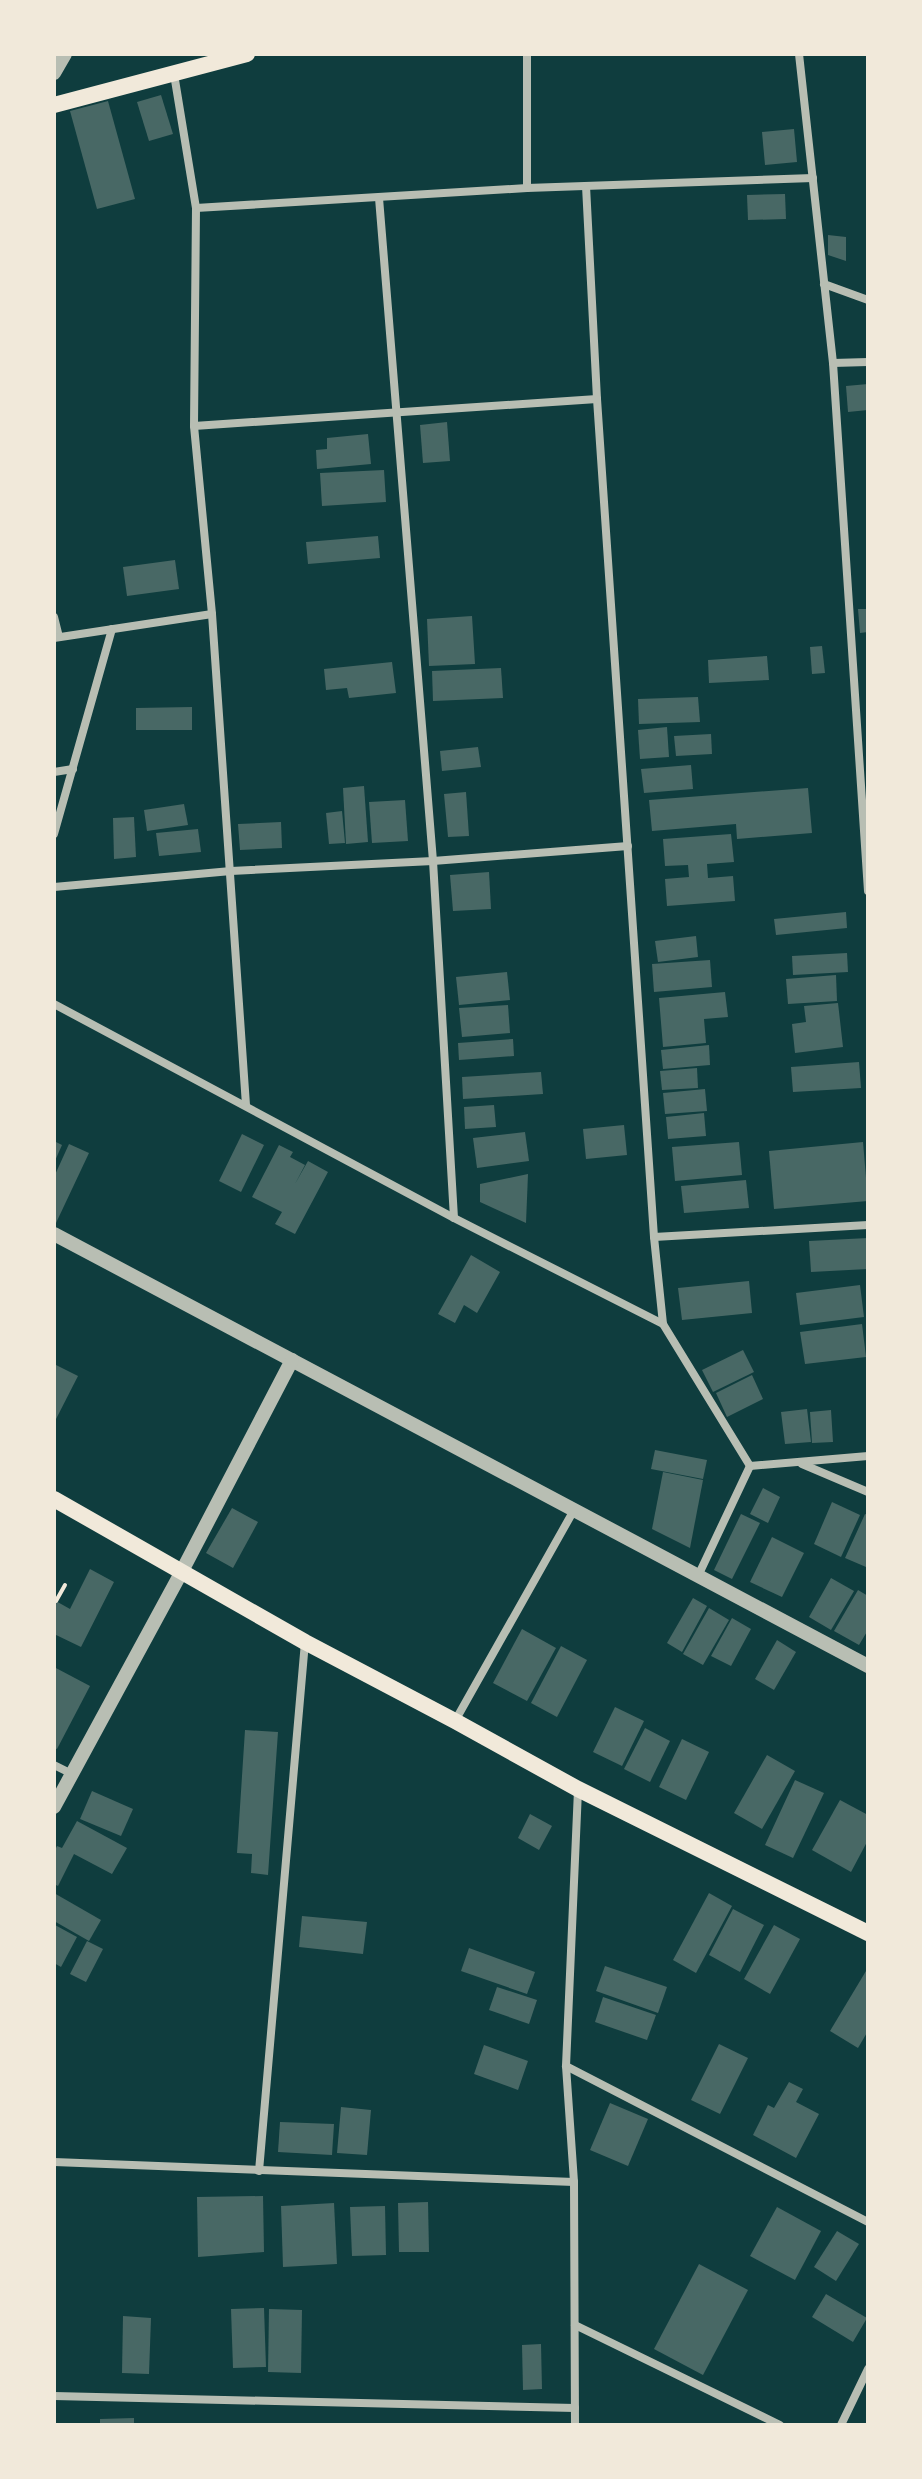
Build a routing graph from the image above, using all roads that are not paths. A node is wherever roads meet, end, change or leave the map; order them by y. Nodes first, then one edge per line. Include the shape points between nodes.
1 (65, 54) edge
2 (247, 54) edge
3 (527, 54) edge
4 (799, 54) edge
5 (54, 73) edge
6 (174, 73) junction
7 (54, 105) edge
8 (813, 178) junction
9 (586, 186) junction
10 (527, 188) junction
11 (379, 198) junction
12 (196, 208) junction
13 (824, 284) junction
14 (868, 300) edge
15 (868, 362) edge
16 (833, 363) junction
17 (597, 399) junction
18 (396, 412) junction
19 (194, 426) junction
20 (212, 614) junction
21 (54, 617) edge
22 (112, 629) junction
23 (56, 638) edge
24 (73, 769) junction
25 (54, 772) edge
26 (54, 834) edge
27 (866, 835) edge
28 (628, 846) junction
29 (433, 861) junction
30 (231, 871) junction
31 (54, 887) edge
32 (868, 891) edge
33 (54, 1004) edge
34 (246, 1105) junction
35 (454, 1218) junction
36 (868, 1225) edge
37 (54, 1234) edge
38 (654, 1237) junction
39 (663, 1324) junction
40 (292, 1360) junction
41 (868, 1456) edge
42 (799, 1463) junction
43 (750, 1466) junction
44 (868, 1492) edge
45 (54, 1499) edge
46 (574, 1510) junction
47 (181, 1573) junction
48 (698, 1576) junction
49 (305, 1642) junction
50 (868, 1666) edge
51 (455, 1721) junction
52 (54, 1765) edge
53 (72, 1774) junction
54 (578, 1789) junction
55 (54, 1807) edge
56 (868, 1933) edge
57 (566, 2066) junction
58 (54, 2162) edge
59 (259, 2171) junction
60 (574, 2182) junction
61 (868, 2222) edge
62 (575, 2325) junction
63 (868, 2369) edge
64 (54, 2396) edge
65 (575, 2408) junction
66 (575, 2425) edge
67 (780, 2425) edge
68 (841, 2425) edge

1 - 5 street
2 - 6 main road
3 - 10 street
4 - 8 street
6 - 7 main road
6 - 12 street
8 - 9 street
8 - 13 street
9 - 10 street
9 - 17 street
10 - 11 street
11 - 12 street
11 - 18 street
12 - 19 street
13 - 14 street
13 - 16 street
15 - 16 street
16 - 27 street
17 - 18 street
17 - 28 street
18 - 19 street
18 - 29 street
19 - 20 street
20 - 22 street
20 - 30 street
21 - 23 street
22 - 23 street
22 - 24 street
24 - 25 street
24 - 26 street
27 - 32 street
28 - 29 street
28 - 38 street
29 - 30 street
29 - 35 street
30 - 31 street
30 - 34 street
33 - 34 street
34 - 35 street
35 - 39 street
36 - 38 street
37 - 40 street
38 - 39 street
39 - 43 street
40 - 46 street
40 - 47 street
41 - 42 street
42 - 43 street
42 - 44 street
43 - 48 street
45 - 47 main road
46 - 48 street
46 - 51 street
47 - 49 main road
47 - 53 street
48 - 50 street
49 - 51 main road
49 - 59 street
51 - 54 main road
52 - 53 street
53 - 55 street
54 - 56 main road
54 - 57 street
57 - 60 street
57 - 61 street
58 - 59 street
59 - 60 street
60 - 62 street
62 - 65 street
62 - 67 street
63 - 68 street
64 - 65 street
65 - 66 street

